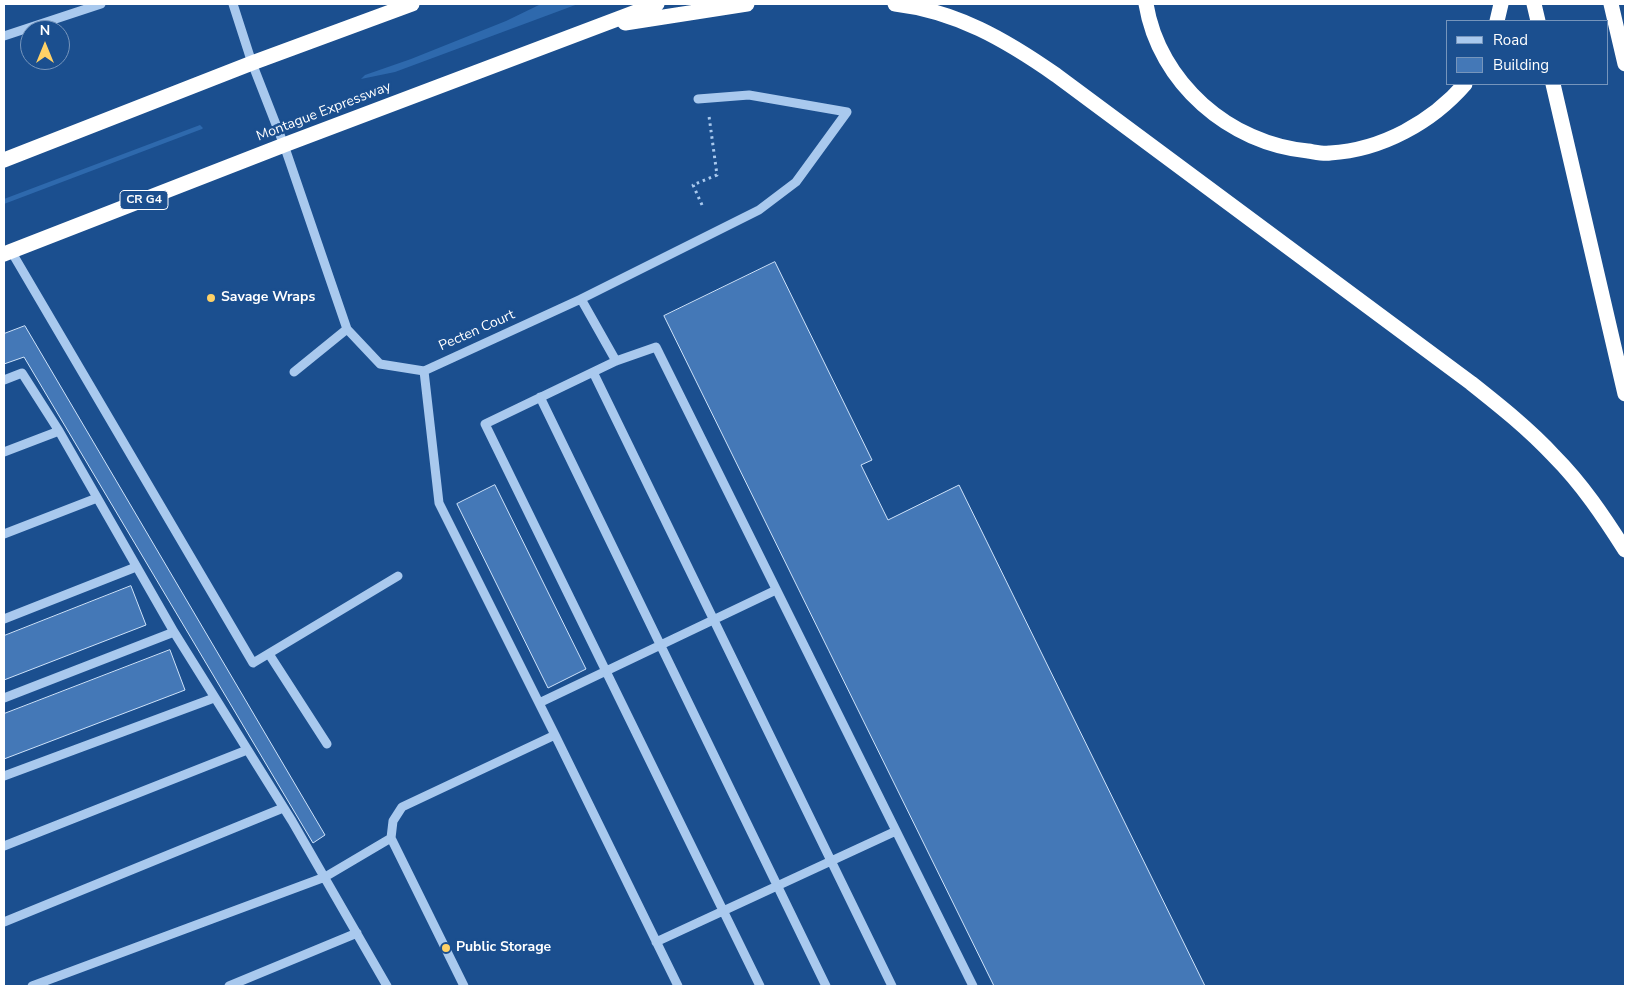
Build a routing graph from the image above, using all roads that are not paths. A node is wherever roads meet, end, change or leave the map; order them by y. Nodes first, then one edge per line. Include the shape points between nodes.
1 (101, 4) edge
2 (233, 4) edge
3 (412, 4) edge
4 (657, 4) edge
5 (747, 4) edge
6 (895, 4) edge
7 (1146, 4) edge
8 (1500, 4) edge
9 (1534, 4) edge
10 (1611, 4) edge
11 (1497, 20) edge
12 (1538, 20) edge
13 (594, 28) junction
14 (4, 36) edge
15 (252, 63) junction
16 (1625, 64) edge
17 (1464, 85) edge
18 (1553, 85) edge
19 (702, 98) road end
20 (284, 145) junction
21 (4, 160) edge
22 (7, 253) edge
23 (581, 299) junction
24 (347, 329) junction
25 (616, 361) junction
26 (424, 370) junction
27 (294, 372) dead end
28 (593, 372) junction
29 (4, 380) edge
30 (1625, 394) edge
31 (540, 397) junction
32 (59, 431) junction
33 (4, 452) edge
34 (97, 498) junction
35 (4, 534) edge
36 (1625, 550) edge
37 (136, 567) junction
38 (398, 576) dead end
39 (776, 590) junction
40 (4, 619) edge
41 (714, 620) junction
42 (174, 632) junction
43 (660, 645) junction
44 (269, 654) junction
45 (606, 671) junction
46 (4, 698) edge
47 (214, 698) junction
48 (540, 703) junction
49 (555, 735) junction
50 (327, 744) dead end
51 (247, 750) junction
52 (4, 776) edge
53 (283, 808) junction
54 (896, 831) junction
55 (391, 838) junction
56 (4, 846) edge
57 (831, 861) junction
58 (325, 877) junction
59 (777, 886) junction
60 (723, 911) junction
61 (4, 922) edge
62 (357, 933) junction
63 (656, 942) junction
64 (32, 986) edge
65 (229, 986) edge
66 (388, 986) edge
67 (464, 986) edge
68 (678, 986) edge
69 (760, 986) edge
70 (826, 986) edge
71 (892, 986) edge
72 (973, 986) edge

1 - 14 street
2 - 15 street
3 - 15 highway
4 - 13 highway, Montague Expressway / CR G4
5 - 13 highway
6 - 36 highway via 940,13 980,28 1016,47 1463,377 1517,420 1555,456 1582,486
7 - 17 highway via 1160,48 1178,79 1200,103 1242,132 1291,150 1330,153 1364,148 1396,136 1427,119
8 - 11 highway
9 - 12 highway
10 - 16 highway
13 - 20 highway, Montague Expressway / CR G4
15 - 20 street
15 - 21 highway
18 - 30 highway
19 - 23 street, Pecten Court via 749,95 847,112 796,182 759,210
20 - 22 highway, Montague Expressway / CR G4
20 - 24 street
22 - 44 street via 253,663
23 - 25 street
23 - 26 street, Pecten Court
24 - 26 street via 380,364
24 - 27 street
25 - 28 street
25 - 39 street via 656,347
26 - 48 street via 439,503
28 - 31 street
28 - 41 street
29 - 32 street via 22,373
31 - 43 street
31 - 45 street via 485,424
32 - 33 street
32 - 34 street
34 - 35 street
34 - 37 street
37 - 40 street
37 - 42 street
38 - 44 street
39 - 41 street
39 - 54 street
41 - 43 street
41 - 57 street
42 - 46 street
42 - 47 street
43 - 45 street
43 - 59 street
44 - 50 street
45 - 48 street
45 - 60 street
47 - 51 street
47 - 52 street
48 - 49 street
49 - 55 street via 402,806 393,821
49 - 63 street
51 - 53 street
51 - 56 street
53 - 58 street
53 - 61 street
54 - 57 street
54 - 72 street
55 - 58 street
55 - 67 street
57 - 59 street
57 - 71 street
58 - 62 street
58 - 64 street
59 - 60 street
59 - 70 street
60 - 63 street
60 - 69 street
62 - 65 street
62 - 66 street
63 - 68 street

